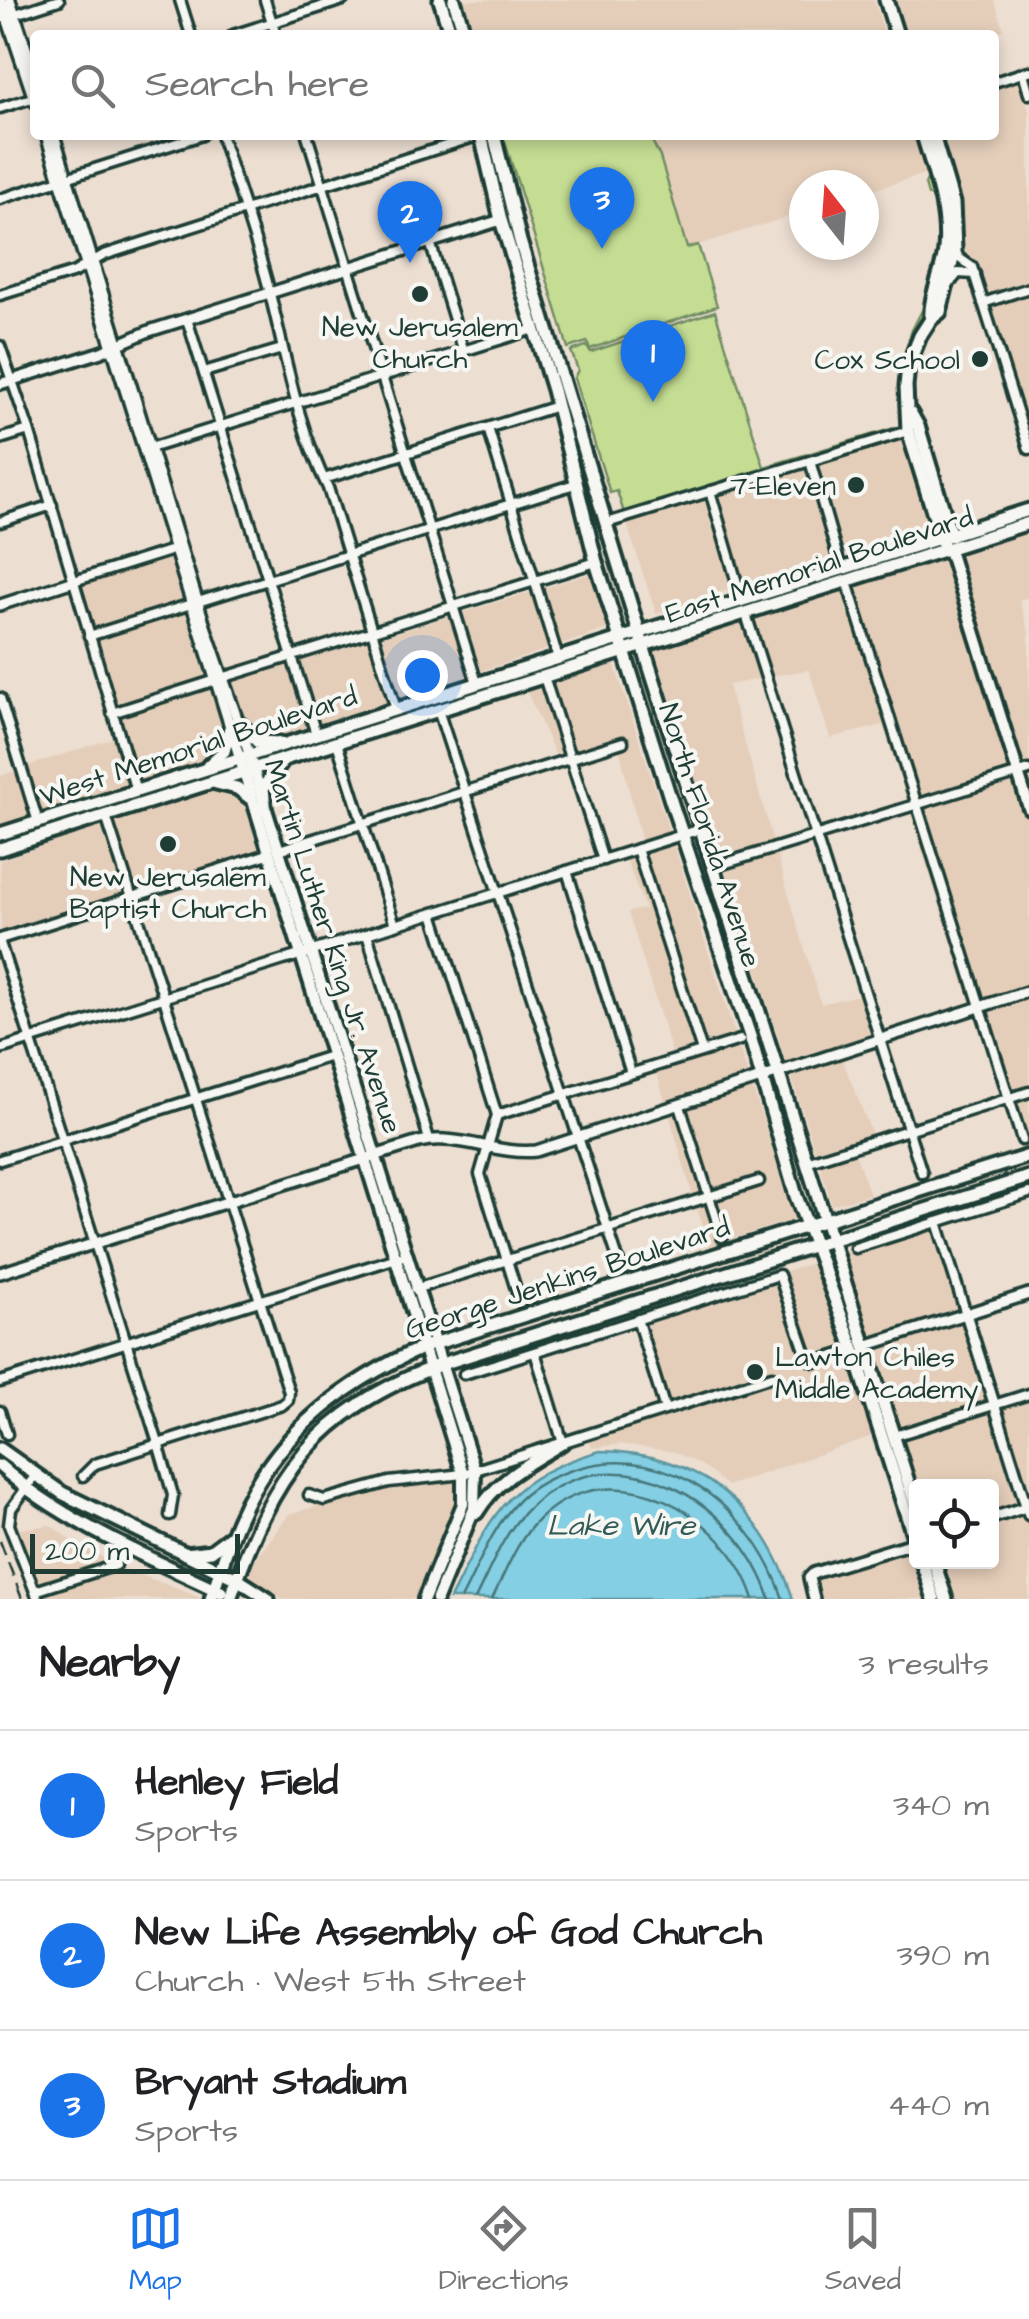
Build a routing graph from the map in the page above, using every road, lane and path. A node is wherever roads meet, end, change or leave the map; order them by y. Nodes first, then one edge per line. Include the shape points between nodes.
1 (1, 0) edge
2 (10, 0) edge
3 (60, 0) edge
4 (180, 0) edge
5 (265, 0) edge
6 (343, 0) edge
7 (440, 0) edge
8 (454, 0) edge
9 (886, 0) edge
10 (8, 17) edge
11 (272, 22) junction
12 (189, 30) edge
13 (248, 30) edge
14 (274, 30) edge
15 (449, 30) edge
16 (463, 30) edge
17 (895, 30) edge
18 (30, 65) edge
19 (1026, 72) edge
20 (999, 80) edge
21 (30, 84) edge
22 (1029, 94) edge
23 (30, 100) edge
24 (0, 108) edge
25 (48, 140) edge
26 (55, 140) edge
27 (186, 140) edge
28 (224, 140) edge
29 (309, 140) edge
30 (466, 140) edge
31 (482, 140) edge
32 (495, 140) edge
33 (924, 140) edge
34 (934, 140) edge
35 (64, 178) junction
36 (324, 186) junction
37 (0, 198) edge
38 (245, 210) junction
39 (502, 220) junction
40 (520, 240) junction
41 (430, 242) junction
42 (955, 250) junction
43 (90, 263) junction
44 (349, 268) junction
45 (975, 274) junction
46 (950, 284) junction
47 (1029, 288) edge
48 (269, 292) junction
49 (0, 296) edge
50 (983, 303) junction
51 (188, 318) junction
52 (930, 319) junction
53 (534, 329) junction
54 (115, 345) junction
55 (0, 346) edge
56 (282, 349) junction
57 (464, 352) junction
58 (204, 372) junction
59 (383, 376) junction
60 (12, 380) junction
61 (0, 384) edge
62 (297, 402) junction
63 (557, 406) junction
64 (907, 406) junction
65 (220, 426) junction
66 (488, 428) junction
67 (29, 430) junction
68 (908, 430) junction
69 (0, 439) edge
70 (146, 449) junction
71 (1029, 449) edge
72 (406, 452) junction
73 (810, 461) junction
74 (324, 480) junction
75 (576, 484) junction
76 (710, 491) junction
77 (52, 504) junction
78 (512, 504) junction
79 (1029, 510) edge
80 (0, 522) edge
81 (607, 523) junction
82 (1029, 523) edge
83 (430, 530) junction
84 (945, 535) junction
85 (614, 546) junction
86 (177, 548) junction
87 (949, 550) junction
88 (349, 555) junction
89 (596, 562) junction
90 (841, 568) junction
91 (268, 579) junction
92 (74, 581) junction
93 (536, 581) junction
94 (847, 582) junction
95 (742, 600) junction
96 (195, 602) junction
97 (0, 606) edge
98 (454, 606) junction
99 (746, 614) junction
100 (373, 632) junction
101 (640, 632) junction
102 (89, 636) junction
103 (620, 638) junction
104 (644, 646) junction
105 (625, 652) junction
106 (291, 657) junction
107 (558, 658) junction
108 (225, 677) junction
109 (544, 677) junction
110 (214, 681) junction
111 (477, 683) junction
112 (0, 698) edge
113 (396, 709) junction
114 (438, 710) junction
115 (112, 713) junction
116 (235, 726) junction
117 (316, 734) junction
118 (623, 742) dead end
119 (289, 743) junction
120 (336, 743) junction
121 (287, 758) junction
122 (571, 759) junction
123 (246, 764) junction
124 (203, 770) junction
125 (1024, 772) edge
126 (212, 782) junction
127 (136, 790) junction
128 (466, 792) junction
129 (250, 798) junction
130 (918, 804) junction
131 (265, 808) junction
132 (1029, 808) edge
133 (106, 816) junction
134 (38, 822) junction
135 (363, 824) junction
136 (701, 829) junction
137 (0, 834) edge
138 (682, 835) junction
139 (817, 836) junction
140 (18, 844) junction
141 (0, 849) edge
142 (637, 849) junction
143 (274, 852) junction
144 (603, 860) junction
145 (713, 867) junction
146 (567, 871) junction
147 (498, 892) junction
148 (132, 898) junction
149 (434, 913) junction
150 (395, 925) junction
151 (367, 934) junction
152 (0, 941) edge
153 (306, 952) junction
154 (1029, 991) edge
155 (164, 998) junction
156 (981, 1006) junction
157 (880, 1038) junction
158 (30, 1040) junction
159 (740, 1040) dead end
160 (0, 1049) edge
161 (702, 1052) junction
162 (332, 1056) junction
163 (778, 1072) junction
164 (631, 1073) junction
165 (763, 1078) junction
166 (1029, 1092) edge
167 (566, 1095) junction
168 (1010, 1098) junction
169 (196, 1099) junction
170 (680, 1106) junction
171 (497, 1115) junction
172 (909, 1130) junction
173 (581, 1138) junction
174 (430, 1139) junction
175 (1022, 1140) dead end
176 (62, 1142) junction
177 (486, 1146) junction
178 (1029, 1156) edge
179 (371, 1157) junction
180 (0, 1160) edge
181 (806, 1162) junction
182 (922, 1173) dead end
183 (1029, 1178) edge
184 (759, 1182) dead end
185 (1029, 1193) edge
186 (708, 1196) junction
187 (229, 1202) junction
188 (825, 1220) junction
189 (937, 1222) junction
190 (807, 1226) junction
191 (609, 1228) junction
192 (722, 1236) dead end
193 (832, 1240) junction
194 (94, 1244) junction
195 (815, 1246) junction
196 (855, 1248) dead end
197 (408, 1254) junction
198 (395, 1258) junction
199 (507, 1260) junction
200 (620, 1265) dead end
201 (0, 1272) edge
202 (413, 1290) junction
203 (1029, 1294) edge
204 (260, 1301) junction
205 (520, 1302) dead end
206 (966, 1314) junction
207 (637, 1319) junction
208 (126, 1342) junction
209 (430, 1346) junction
210 (860, 1348) junction
211 (536, 1352) junction
212 (436, 1366) junction
213 (464, 1374) dead end
214 (772, 1376) dead end
215 (0, 1382) edge
216 (1029, 1394) edge
217 (870, 1396) junction
218 (995, 1404) junction
219 (666, 1409) junction
220 (0, 1411) edge
221 (7, 1434) dead end
222 (894, 1436) junction
223 (563, 1443) junction
224 (158, 1444) junction
225 (0, 1448) edge
226 (0, 1466) edge
227 (469, 1472) junction
228 (34, 1476) junction
229 (84, 1476) dead end
230 (909, 1484) edge
231 (24, 1488) junction
232 (308, 1495) dead end
233 (1028, 1509) edge
234 (170, 1515) dead end
235 (999, 1516) edge
236 (909, 1521) edge
237 (468, 1526) junction
238 (231, 1536) junction
239 (909, 1545) edge
240 (184, 1554) junction
241 (116, 1566) dead end
242 (924, 1569) edge
243 (936, 1569) edge
244 (220, 1572) junction
245 (237, 1579) junction
246 (213, 1594) edge
247 (36, 1595) edge
248 (232, 1598) edge
249 (268, 1599) edge
250 (424, 1599) edge
251 (436, 1599) edge
252 (814, 1599) edge
253 (934, 1599) edge
254 (946, 1599) edge

1 - 10 street
2 - 10 street
3 - 10 street
4 - 12 street
5 - 11 street
6 - 11 street
7 - 15 main road
8 - 16 main road
9 - 17 main road
10 - 18 street
10 - 21 street
11 - 13 street
11 - 14 street
19 - 20 street
19 - 22 street
23 - 24 street
25 - 35 street, Martin Luther King Jr. Avenue
26 - 35 street, Martin Luther King Jr. Avenue
27 - 35 street
28 - 38 street
29 - 36 street
30 - 36 street
31 - 39 main road, North Florida Avenue
32 - 40 main road, North Florida Avenue
33 - 52 main road via 946,233
34 - 42 main road via 953,203
35 - 37 street
35 - 43 street, Martin Luther King Jr. Avenue
36 - 38 street
36 - 44 street
38 - 43 street
38 - 48 street
39 - 40 main road
39 - 41 street
39 - 53 main road, North Florida Avenue
40 - 81 main road, North Florida Avenue
41 - 44 street
41 - 57 street
42 - 45 street
42 - 46 main road
43 - 49 street
43 - 54 street, Martin Luther King Jr. Avenue
44 - 48 street
44 - 59 street
45 - 46 street via 958,273
45 - 50 street
46 - 52 main road via 940,312
47 - 50 street
48 - 51 street
48 - 56 street
50 - 71 street
51 - 54 street
51 - 58 street
52 - 64 main road via 908,366
53 - 57 street
53 - 63 main road, North Florida Avenue
54 - 60 street
54 - 70 street, Martin Luther King Jr. Avenue
55 - 60 street
56 - 58 street
56 - 62 street
57 - 59 street
58 - 65 street
59 - 62 street
59 - 72 street
60 - 61 street
60 - 67 street
62 - 65 street
62 - 74 street
63 - 66 street
63 - 75 main road, North Florida Avenue
63 - 85 main road via 572,424
64 - 68 main road
64 - 84 main road
65 - 70 street
65 - 91 street
66 - 72 street
66 - 78 street
67 - 69 street
67 - 77 street
68 - 73 street
68 - 84 main road
70 - 86 street, Martin Luther King Jr. Avenue
72 - 74 street
72 - 83 street
73 - 76 street
73 - 90 street
74 - 88 street
75 - 78 street
75 - 89 main road, North Florida Avenue
76 - 81 street
76 - 95 street
77 - 80 street
77 - 92 street
78 - 83 street
78 - 93 street
79 - 84 main road, East Memorial Boulevard
81 - 85 main road, North Florida Avenue
82 - 87 main road, East Memorial Boulevard
83 - 88 street
83 - 98 street
84 - 87 main road
84 - 90 main road, East Memorial Boulevard
85 - 101 main road, North Florida Avenue
86 - 92 street
86 - 96 street, Martin Luther King Jr. Avenue
87 - 94 main road, East Memorial Boulevard
87 - 125 main road
88 - 91 street
88 - 100 street
89 - 93 street
89 - 103 main road, North Florida Avenue
90 - 95 main road, East Memorial Boulevard
91 - 96 street
91 - 106 street
92 - 97 street
92 - 102 street
93 - 98 street
93 - 107 street
94 - 99 main road, East Memorial Boulevard
94 - 130 street
95 - 101 main road, East Memorial Boulevard
96 - 102 street
96 - 108 street, Martin Luther King Jr. Avenue
96 - 110 street, Martin Luther King Jr. Avenue
98 - 100 street
98 - 111 street
99 - 104 main road, East Memorial Boulevard
99 - 139 street
100 - 106 street
100 - 113 street
101 - 103 main road, West Memorial Boulevard
101 - 104 main road, North Florida Avenue
102 - 115 street
103 - 105 main road, North Florida Avenue
103 - 107 main road, West Memorial Boulevard
104 - 105 main road, East Memorial Boulevard
104 - 136 main road, North Florida Avenue
105 - 109 main road, West Memorial Boulevard
105 - 138 main road, North Florida Avenue
106 - 108 street
106 - 117 street
107 - 111 main road, West Memorial Boulevard
108 - 116 street, Martin Luther King Jr. Avenue
109 - 114 main road, West Memorial Boulevard
109 - 122 street
110 - 115 street
110 - 116 street, Martin Luther King Jr. Avenue
111 - 113 main road, West Memorial Boulevard
112 - 134 street
113 - 117 main road, West Memorial Boulevard
114 - 120 main road, West Memorial Boulevard
114 - 128 street
115 - 127 street
116 - 119 main road via 258,742
116 - 123 street, Martin Luther King Jr. Avenue
116 - 124 main road via 224,751
117 - 119 main road, West Memorial Boulevard
118 - 122 street
119 - 123 main road, West Memorial Boulevard
120 - 121 main road, West Memorial Boulevard
120 - 135 street
121 - 123 main road, West Memorial Boulevard
121 - 131 main road via 268,778
122 - 128 street
122 - 144 street
123 - 124 main road, West Memorial Boulevard
123 - 126 main road, West Memorial Boulevard
123 - 129 main road, Martin Luther King Jr. Avenue
123 - 131 main road, Martin Luther King Jr. Avenue
124 - 127 main road, West Memorial Boulevard
125 - 130 street
125 - 132 main road
126 - 129 main road
126 - 133 main road, West Memorial Boulevard
127 - 134 main road, West Memorial Boulevard
128 - 135 street
128 - 147 street
129 - 143 main road, Martin Luther King Jr. Avenue
130 - 139 street
130 - 156 street
131 - 143 main road, Martin Luther King Jr. Avenue
133 - 140 main road, West Memorial Boulevard
133 - 148 street
134 - 137 main road, West Memorial Boulevard
134 - 140 main road
135 - 143 street
135 - 150 street
136 - 138 street
136 - 145 main road, North Florida Avenue
138 - 142 street
138 - 165 main road, North Florida Avenue
139 - 145 street
139 - 157 street
140 - 141 main road, West Memorial Boulevard
142 - 144 street
142 - 161 street
143 - 148 street
143 - 153 main road, Martin Luther King Jr. Avenue
144 - 146 street
145 - 163 main road, North Florida Avenue
146 - 147 street
146 - 164 street
147 - 149 street
147 - 167 street
148 - 152 street
148 - 155 street
149 - 150 street
149 - 171 street
150 - 151 street
151 - 153 street
151 - 174 street
152 - 158 street
153 - 155 street
153 - 162 main road, Martin Luther King Jr. Avenue
153 - 179 main road, Martin Luther King Jr. Avenue
154 - 156 street
155 - 158 street
155 - 169 street
156 - 157 street
156 - 168 street
157 - 163 street
157 - 172 street
158 - 160 street
158 - 176 street
159 - 161 street
161 - 164 street
162 - 169 street
162 - 179 main road, Martin Luther King Jr. Avenue
163 - 165 street
163 - 181 main road, North Florida Avenue
164 - 167 street
165 - 170 street
165 - 190 main road, North Florida Avenue
166 - 168 street
167 - 171 street
167 - 173 street
168 - 172 street
168 - 175 street
169 - 176 street
169 - 187 street
170 - 173 street
170 - 186 street
171 - 177 street
172 - 181 street
172 - 182 street
173 - 177 street via 527,1152
173 - 191 street
174 - 177 street
174 - 179 street
176 - 180 street
176 - 194 street
177 - 199 street via 480,1174
178 - 188 main road, George Jenkins Boulevard
179 - 187 street
179 - 197 main road, Martin Luther King Jr. Avenue
179 - 198 main road, Martin Luther King Jr. Avenue
181 - 188 main road, North Florida Avenue
183 - 193 main road, George Jenkins Boulevard
184 - 186 street
185 - 189 street
186 - 191 street
186 - 192 street
187 - 194 street
187 - 204 street
188 - 190 main road, George Jenkins Boulevard
188 - 193 main road, North Florida Avenue
189 - 196 street
189 - 206 street
190 - 195 main road, North Florida Avenue
190 - 209 main road, George Jenkins Boulevard
191 - 199 street
191 - 200 street
193 - 195 main road, George Jenkins Boulevard
193 - 210 main road, North Florida Avenue
194 - 201 street
194 - 208 street
195 - 210 main road, North Florida Avenue
195 - 212 main road, George Jenkins Boulevard
197 - 198 street
197 - 202 main road, Martin Luther King Jr. Avenue
198 - 202 main road, Martin Luther King Jr. Avenue
198 - 204 street
199 - 202 street
199 - 205 street
202 - 209 main road, Martin Luther King Jr. Avenue
203 - 206 street
204 - 208 street
204 - 224 street via 288,1400
206 - 210 street
206 - 218 street
207 - 210 street via 780,1275 808,1359
207 - 211 street
207 - 219 street
208 - 215 street
208 - 224 street
209 - 212 main road, Martin Luther King Jr. Avenue
209 - 238 main road, George Jenkins Boulevard via 357,1380 297,1430 262,1474
210 - 217 main road, North Florida Avenue
210 - 222 main road, North Florida Avenue
211 - 213 street
211 - 223 street
212 - 227 main road, Martin Luther King Jr. Avenue
212 - 245 main road, George Jenkins Boulevard via 348,1412 292,1465 264,1510
214 - 219 street
216 - 218 street
217 - 222 main road
217 - 236 main road, North Florida Avenue
218 - 222 street
218 - 233 street
219 - 223 street
220 - 221 street
222 - 230 main road, North Florida Avenue
223 - 227 street
223 - 237 main road via 495,1488
224 - 229 street via 95,1464
224 - 234 street via 173,1495
225 - 228 main road
226 - 231 main road
227 - 232 street via 389,1482 324,1500
227 - 237 main road, Martin Luther King Jr. Avenue via 474,1508
227 - 250 main road, Martin Luther King Jr. Avenue
228 - 231 street
228 - 240 main road
231 - 246 main road
231 - 247 street via 9,1524
233 - 235 street
237 - 251 main road, Martin Luther King Jr. Avenue
238 - 240 main road via 210,1551
238 - 244 main road, George Jenkins Boulevard
239 - 252 street via 814,1573
240 - 244 main road
241 - 247 street
242 - 253 main road
243 - 254 main road
244 - 245 main road
244 - 246 main road, George Jenkins Boulevard
245 - 248 main road, George Jenkins Boulevard
245 - 249 main road
246 - 248 main road

